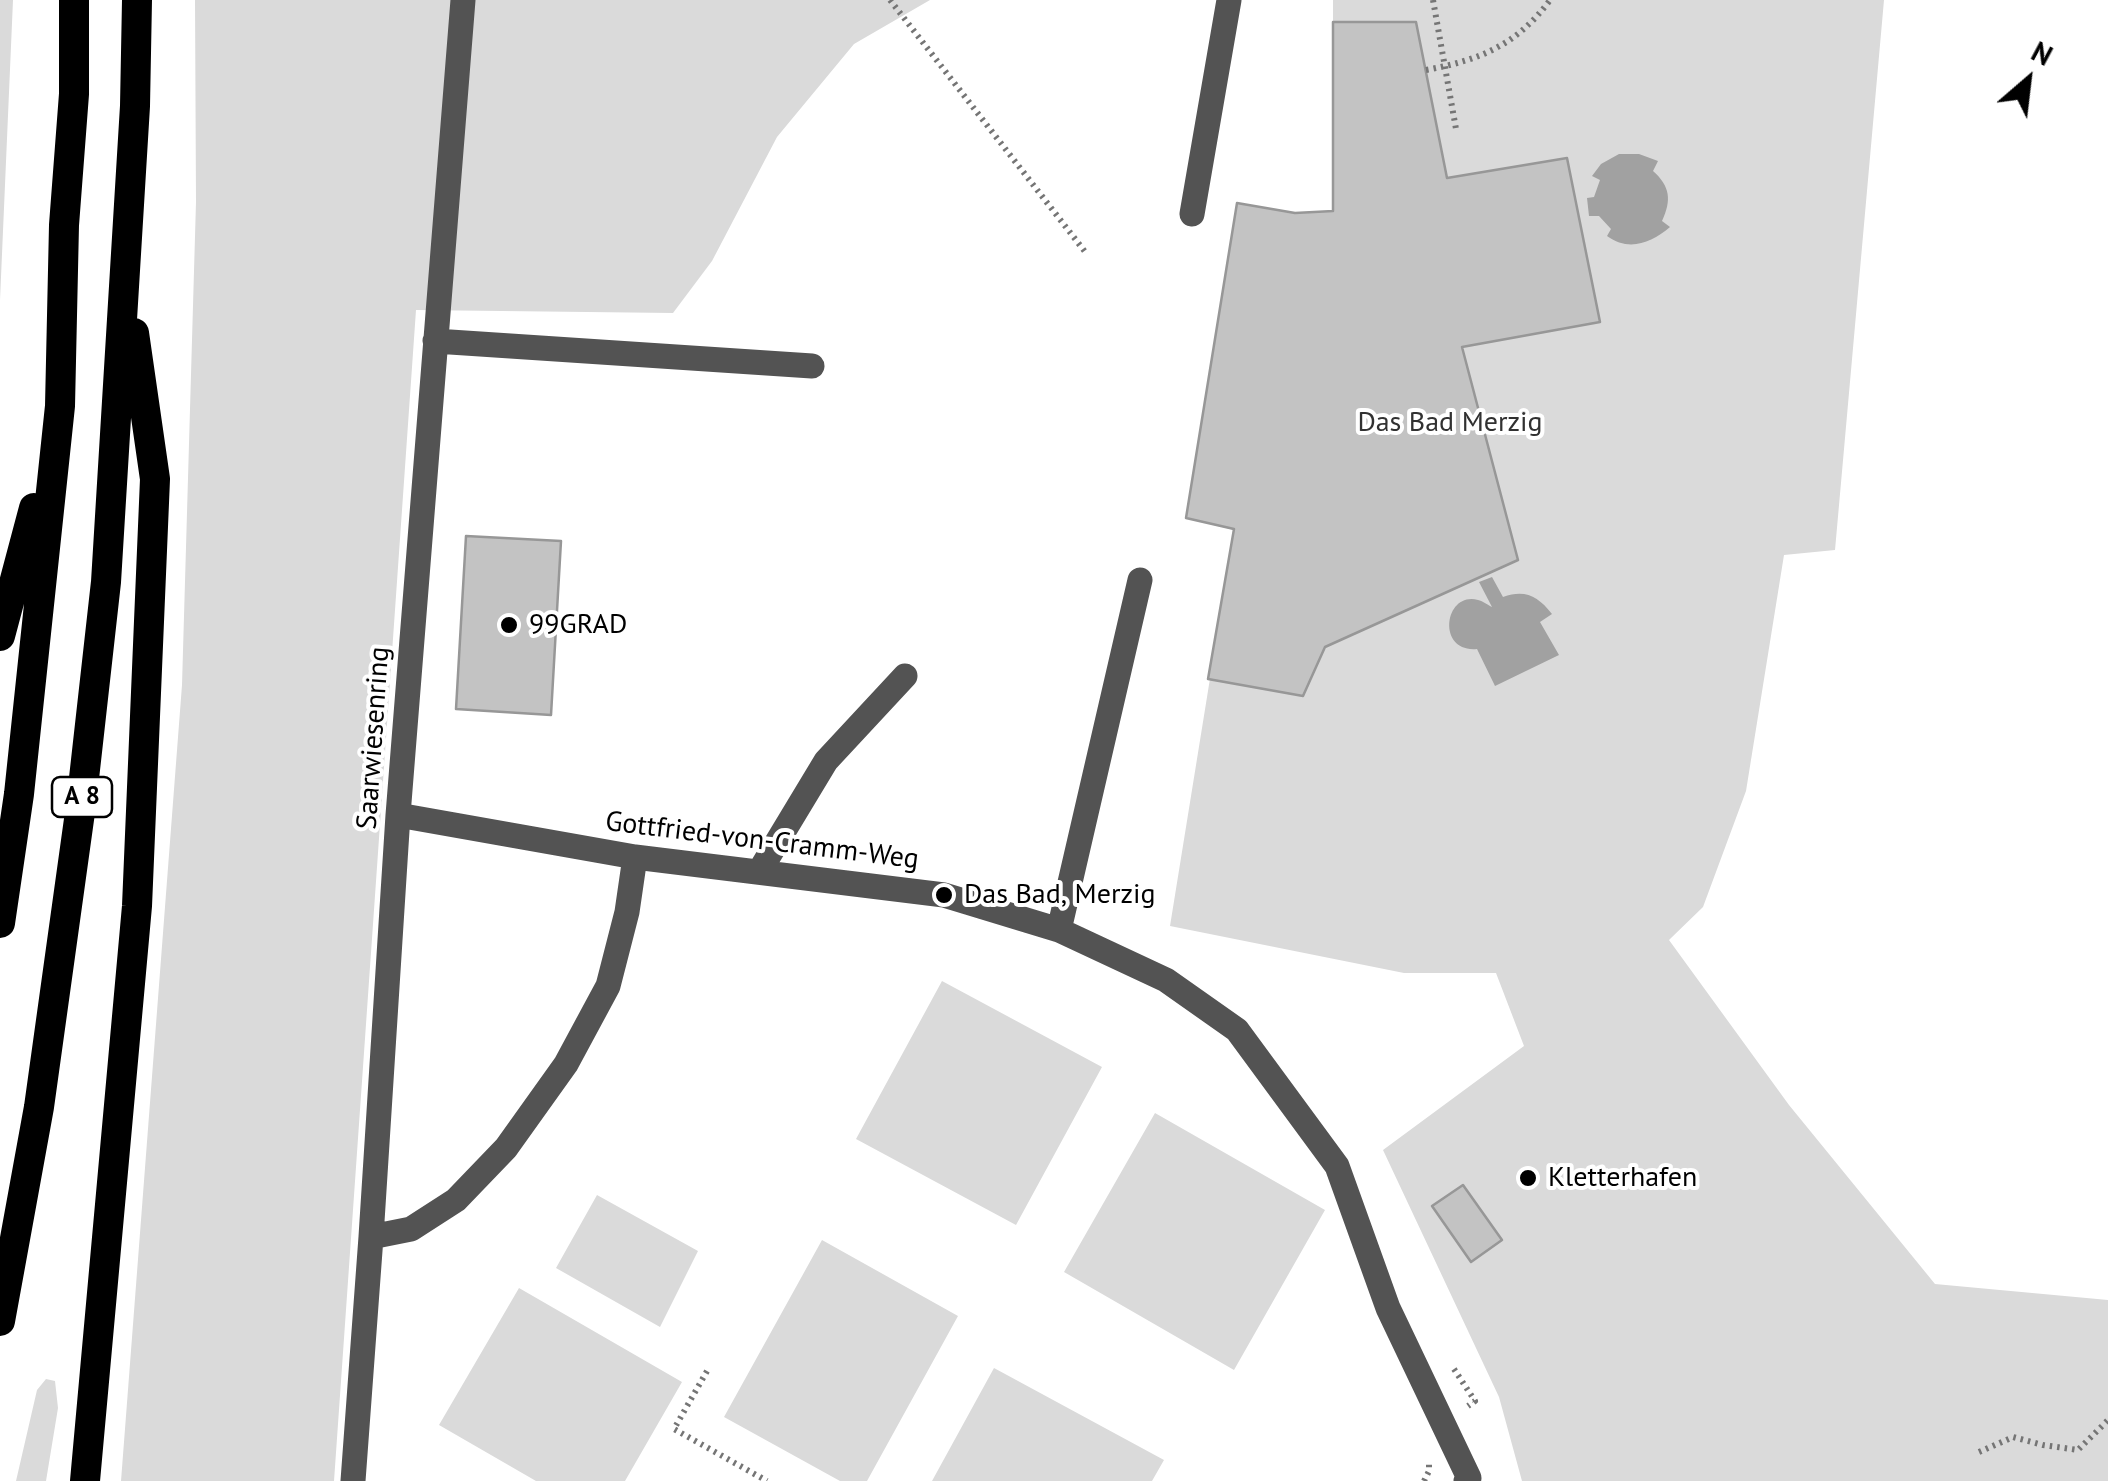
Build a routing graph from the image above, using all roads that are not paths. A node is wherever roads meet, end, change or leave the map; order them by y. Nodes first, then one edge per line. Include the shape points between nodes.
1 (74, 0) edge
2 (137, 0) edge
3 (464, 0) edge
4 (1228, 0) edge
5 (1192, 214) dead end
6 (126, 269) junction
7 (435, 340) junction
8 (812, 366) dead end
9 (60, 406) junction
10 (1140, 580) dead end
11 (0, 636) edge
12 (906, 676) dead end
13 (398, 815) junction
14 (635, 857) junction
15 (759, 872) junction
16 (0, 922) edge
17 (1058, 930) junction
18 (371, 1237) junction
19 (0, 1321) edge
20 (1468, 1480) edge
21 (85, 1481) edge
22 (352, 1481) edge

1 - 9 highway, A 8
2 - 6 highway, A 8
3 - 7 street, Saarwiesenring
4 - 5 street
6 - 19 highway, A 8 via 106,582 81,805 39,1106
6 - 21 highway via 154,498 138,906
7 - 8 street
7 - 13 street, Saarwiesenring
9 - 11 highway
9 - 16 highway, A 8
10 - 17 street
12 - 15 street via 826,761
13 - 14 street, Gottfried-von-Cramm-Weg
13 - 18 street, Saarwiesenring
14 - 15 street, Gottfried-von-Cramm-Weg
14 - 18 street via 608,986 566,1064 506,1148 456,1200 411,1229
15 - 17 street, Gottfried-von-Cramm-Weg via 944,894
17 - 20 street, Gottfried-von-Cramm-Weg via 1166,980 1237,1030 1290,1100 1337,1166 1388,1308
18 - 22 street, Saarwiesenring

